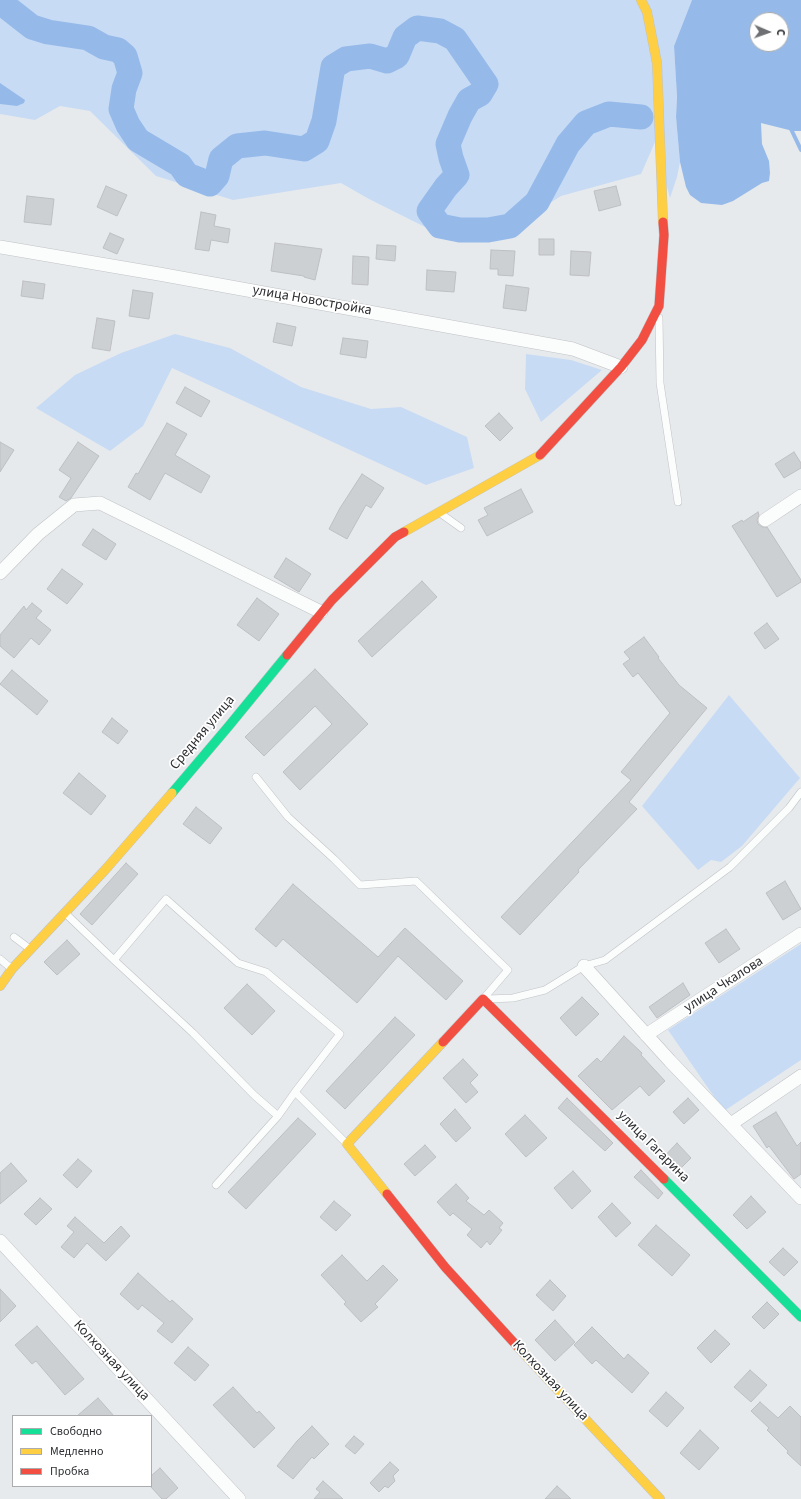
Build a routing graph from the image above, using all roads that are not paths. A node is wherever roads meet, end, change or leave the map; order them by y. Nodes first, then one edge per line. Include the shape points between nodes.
1 (642, 0) edge
2 (0, 247) edge
3 (659, 306) junction
4 (621, 367) junction
5 (801, 496) edge
6 (678, 502) dead end
7 (438, 512) junction
8 (765, 520) dead end
9 (461, 528) dead end
10 (0, 573) edge
11 (321, 612) junction
12 (256, 777) dead end
13 (801, 792) edge
14 (64, 913) junction
15 (801, 934) edge
16 (14, 937) dead end
17 (30, 950) junction
18 (0, 959) edge
19 (114, 960) junction
20 (584, 966) junction
21 (12, 969) junction
22 (0, 986) edge
23 (484, 999) junction
24 (646, 1035) junction
25 (801, 1076) edge
26 (295, 1092) junction
27 (278, 1116) junction
28 (731, 1124) junction
29 (347, 1144) junction
30 (216, 1185) dead end
31 (801, 1198) edge
32 (0, 1241) edge
33 (801, 1317) edge
34 (239, 1499) edge
35 (660, 1499) edge

1 - 3 street via 647,12 657,63 664,234
2 - 4 street, улица Новостройка via 573,348
3 - 4 street, Средняя улица via 642,340
3 - 6 lane via 660,383
4 - 7 street, Средняя улица via 541,455
5 - 8 street
7 - 9 lane
7 - 11 street, Средняя улица via 395,538
10 - 11 street via 38,534 74,505 100,503
11 - 14 street, Средняя улица via 223,733 105,870
12 - 23 lane via 288,817 360,885 416,881 508,970
13 - 20 lane via 789,808 730,867 604,960
14 - 17 street, Средняя улица
14 - 19 lane
15 - 24 street, улица Чкалова
16 - 17 lane
17 - 21 street, Средняя улица
18 - 21 lane
19 - 26 lane via 166,899 238,962 266,972 340,1034
19 - 27 lane
20 - 23 lane via 545,990 513,998
20 - 24 street
21 - 22 street, Средняя улица
23 - 29 street
23 - 33 street, улица Гагарина
24 - 28 street
25 - 28 street
26 - 27 lane
26 - 29 lane
27 - 30 lane
28 - 31 street
29 - 35 street, Колхозная улица via 445,1267
32 - 34 street, Колхозная улица

